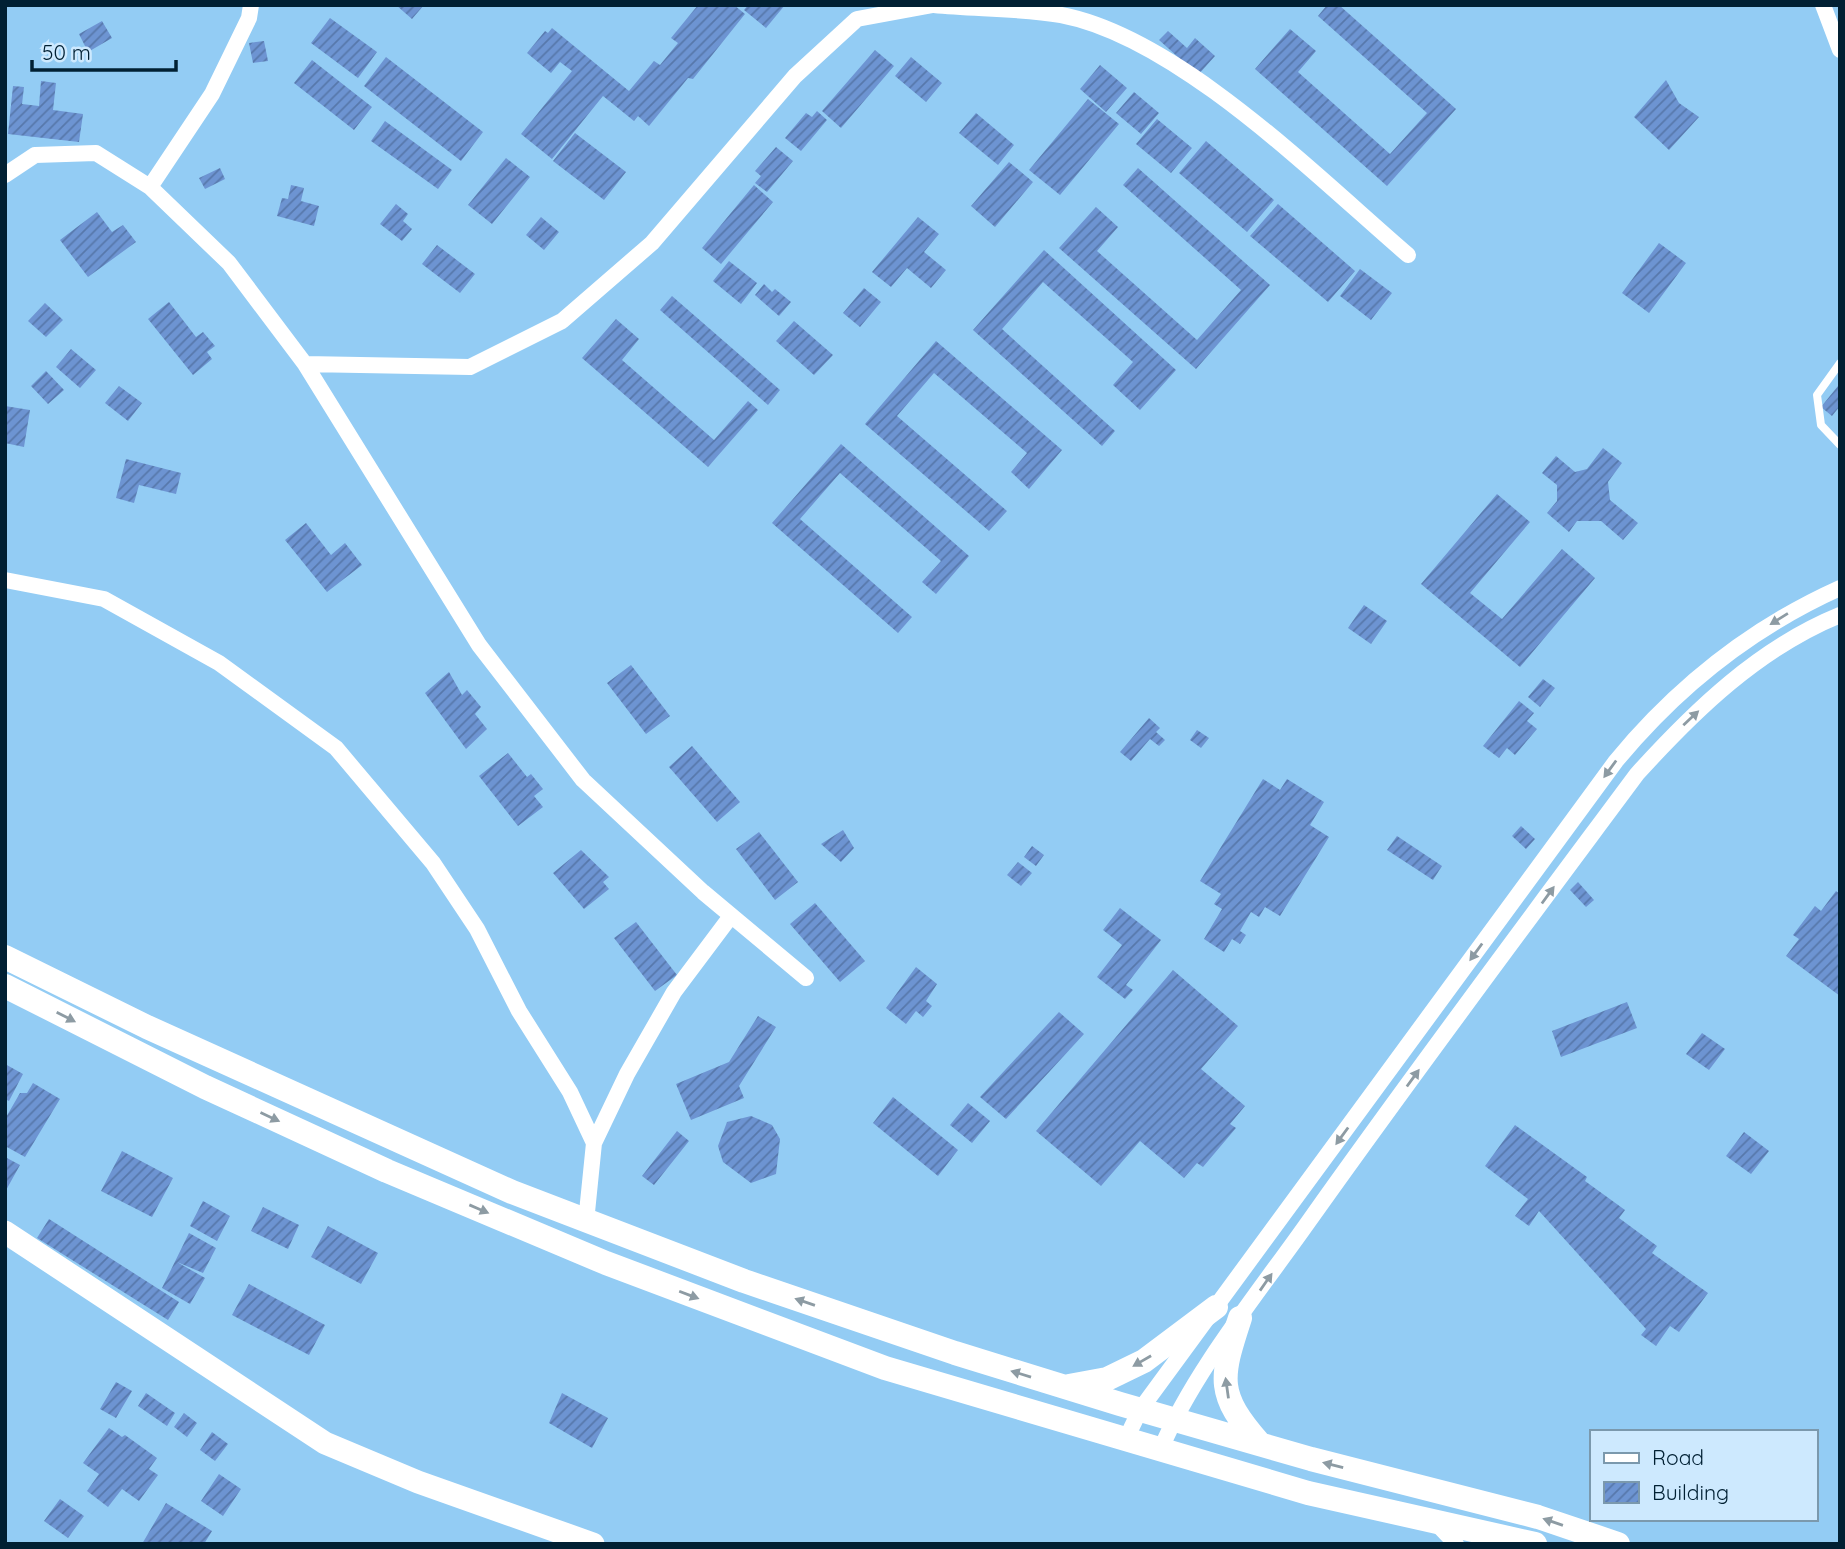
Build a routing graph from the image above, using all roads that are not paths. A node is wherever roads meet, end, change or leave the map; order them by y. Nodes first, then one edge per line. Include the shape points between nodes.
1 (251, 5) edge
2 (933, 5) edge
3 (1823, 5) edge
4 (1840, 50) edge
5 (5, 174) edge
6 (150, 187) junction
7 (1408, 254) dead end
8 (305, 363) junction
9 (1840, 363) edge
10 (1840, 445) edge
11 (5, 580) edge
12 (1840, 587) edge
13 (1840, 615) edge
14 (731, 916) junction
15 (5, 957) edge
16 (806, 978) dead end
17 (5, 986) edge
18 (594, 1143) junction
19 (586, 1222) junction
20 (5, 1232) edge
21 (1216, 1307) junction
22 (1240, 1318) junction
23 (1064, 1387) junction
24 (1140, 1410) junction
25 (1173, 1420) junction
26 (1125, 1441) junction
27 (1261, 1445) junction
28 (1160, 1451) junction
29 (1431, 1519) junction
30 (593, 1544) edge
31 (1456, 1544) edge
32 (1535, 1544) edge
33 (1618, 1544) edge

1 - 6 street via 212,94
2 - 7 street via 1062,16 1140,43 1230,103
2 - 8 street via 857,19 795,76 652,243 562,321 470,367
3 - 4 street
5 - 6 street via 35,155 96,153
6 - 8 street via 229,263
8 - 14 street via 479,645 583,780
9 - 10 lane via 1817,394 1821,425
11 - 18 street via 103,598 219,663 336,748 433,863 477,929
12 -> 21 street via 1737,645 1650,720
22 -> 13 street via 1637,774 1673,734 1751,666
14 - 16 street
14 - 18 street via 674,992
15 - 19 main road via 302,1098
17 -> 26 main road via 205,1087 387,1171 606,1263 886,1368
18 - 19 street
23 -> 19 main road via 757,1285
20 - 30 street via 325,1443 418,1482
21 -> 23 main road via 1144,1361 1107,1379
21 - 24 street
22 - 25 street
27 -> 22 main road via 1236,1417 1224,1389 1227,1356
23 - 24 main road
24 - 25 main road
24 - 26 street
25 - 27 main road
25 - 28 street
26 - 28 main road
33 -> 27 main road via 1538,1517
28 - 29 main road via 1308,1493
29 - 31 street
29 - 32 main road

